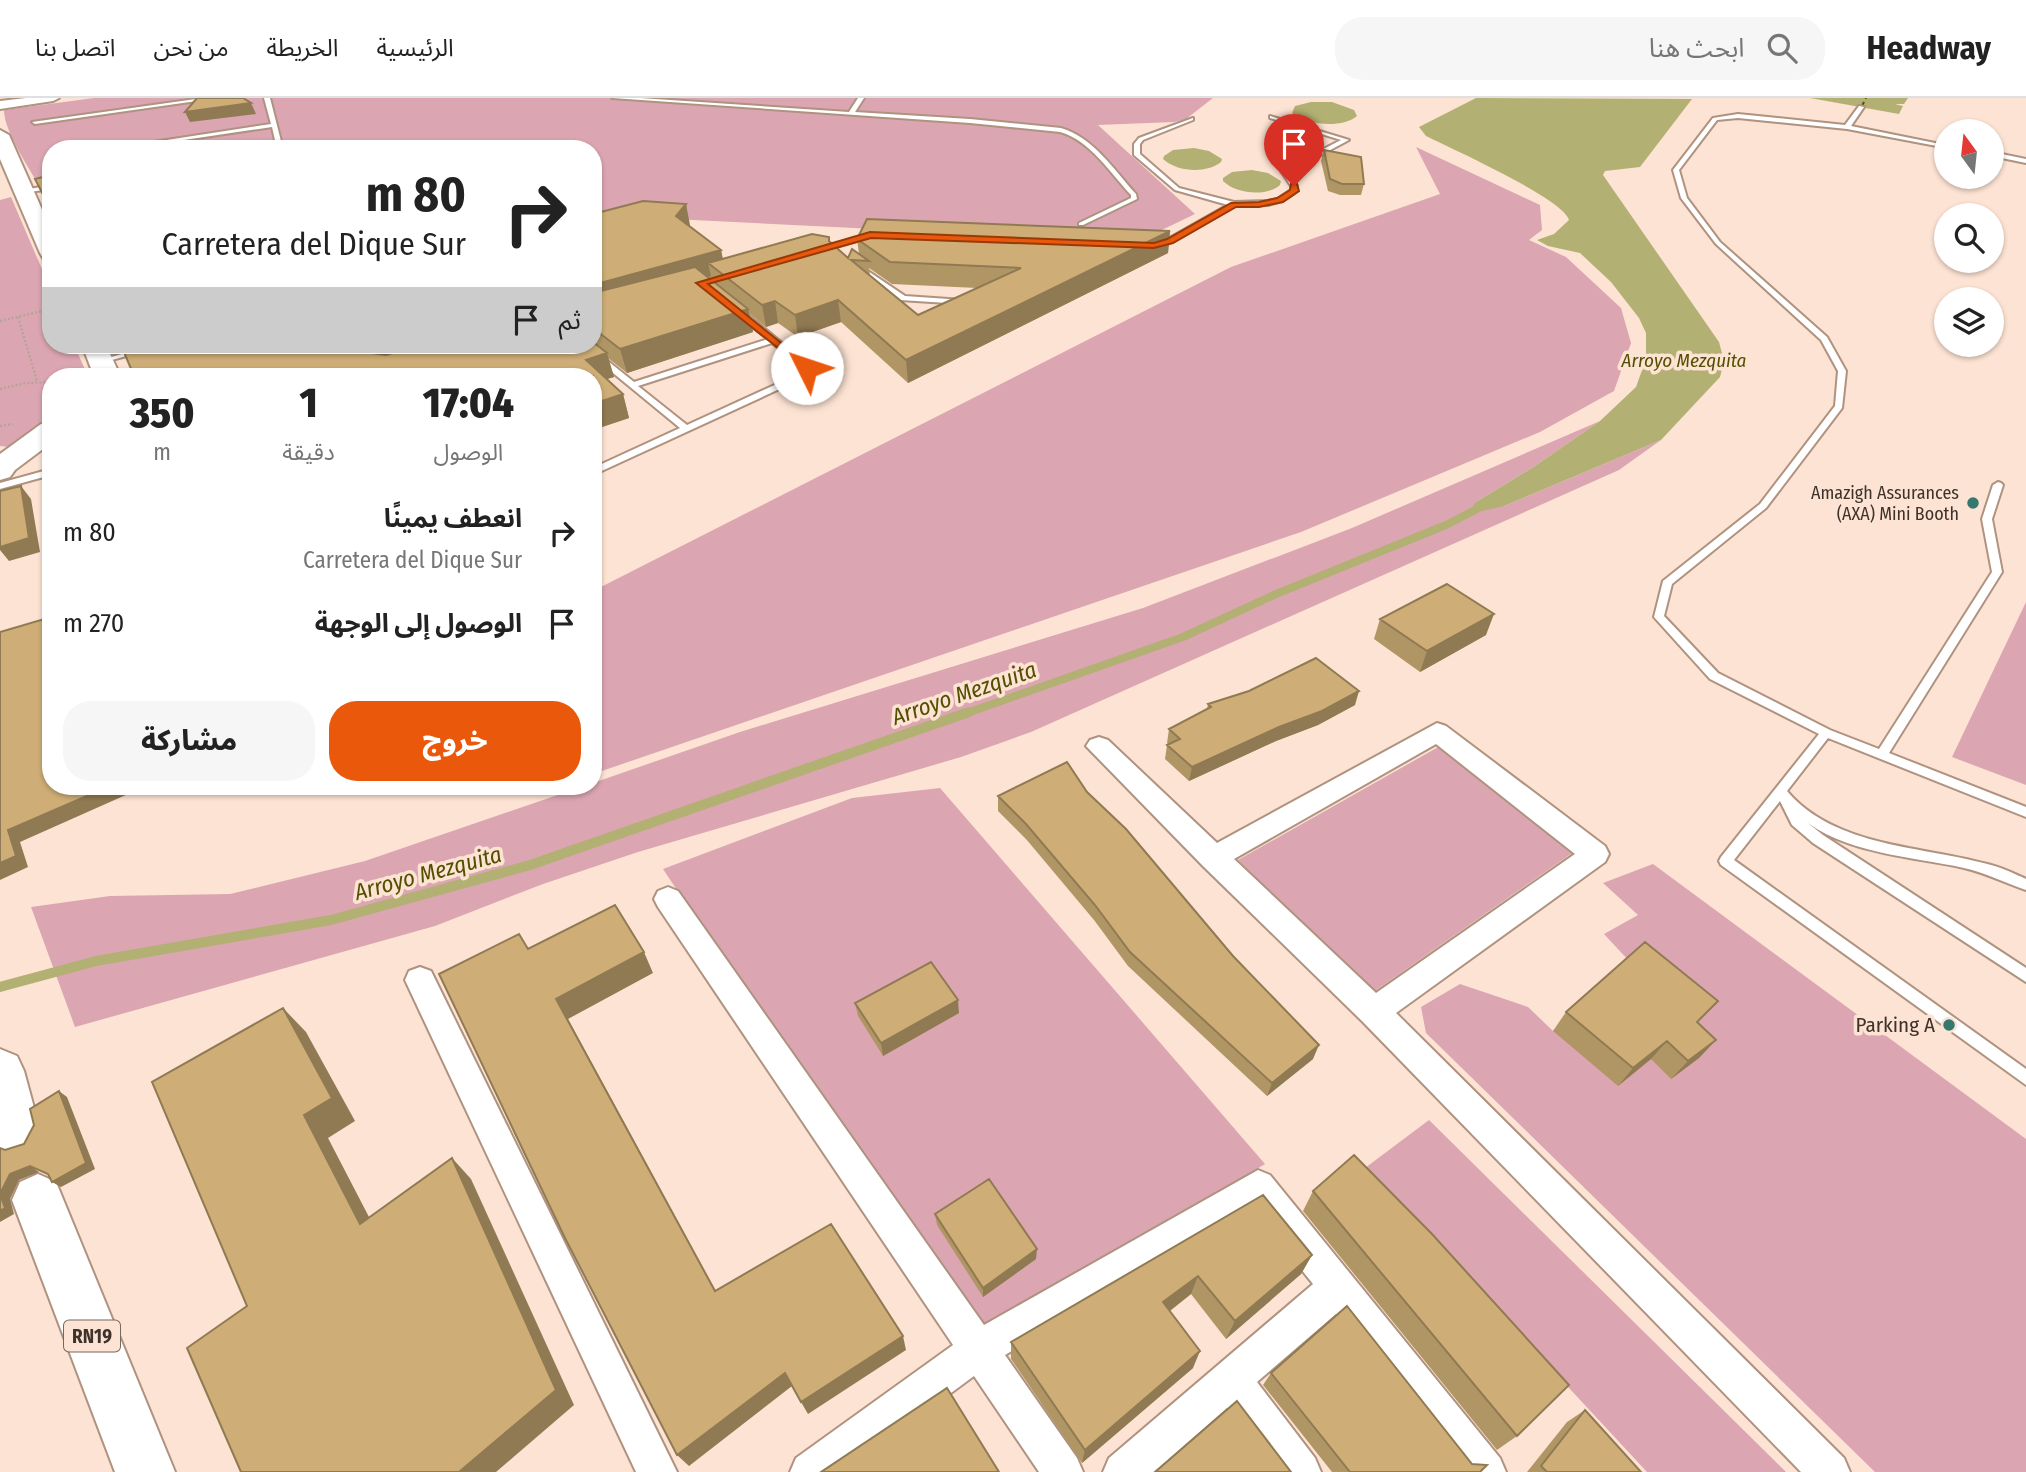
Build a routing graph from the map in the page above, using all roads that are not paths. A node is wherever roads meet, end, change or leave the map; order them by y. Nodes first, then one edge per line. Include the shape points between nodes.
1 (53, 98) edge
2 (215, 98) edge
3 (267, 98) edge
4 (615, 98) edge
5 (861, 98) edge
6 (34, 99) edge
7 (0, 105) edge
8 (1861, 107) dead end
9 (851, 113) junction
10 (1272, 117) dead end
11 (1191, 119) dead end
12 (35, 122) dead end
13 (273, 125) junction
14 (1847, 127) junction
15 (0, 135) edge
16 (171, 140) edge
17 (277, 140) edge
18 (1934, 143) edge
19 (2004, 156) edge
20 (2026, 160) edge
21 (42, 188) edge
22 (22, 191) junction
23 (0, 195) edge
24 (1234, 204) junction
25 (1081, 224) edge
26 (42, 234) edge
27 (877, 235) edge
28 (1144, 246) edge
29 (830, 247) junction
30 (804, 254) edge
31 (840, 254) edge
32 (850, 261) edge
33 (970, 302) edge
34 (732, 307) edge
35 (774, 340) junction
36 (127, 354) edge
37 (594, 354) edge
38 (100, 361) edge
39 (633, 386) junction
40 (686, 429) junction
41 (42, 438) edge
42 (602, 468) edge
43 (42, 472) edge
44 (2, 473) edge
45 (1998, 485) dead end
46 (1826, 733) junction
47 (1099, 746) dead end
48 (1882, 755) junction
49 (1781, 791) junction
50 (2026, 812) edge
51 (1213, 858) junction
52 (2026, 884) edge
53 (668, 899) dead end
54 (2000, 958) junction
55 (2026, 970) edge
56 (2026, 976) edge
57 (420, 981) dead end
58 (1374, 1013) junction
59 (0, 1071) edge
60 (2026, 1078) edge
61 (15, 1130) dead end
62 (38, 1200) dead end
63 (1338, 1287) junction
64 (979, 1349) junction
65 (1231, 1381) junction
66 (145, 1472) edge
67 (657, 1472) edge
68 (810, 1472) edge
69 (1063, 1472) edge
70 (1123, 1472) edge
71 (1301, 1472) edge
72 (1486, 1472) edge
73 (1830, 1472) edge

1 - 6 street
2 - 12 lane
3 - 13 lane
4 - 9 lane
5 - 9 lane
6 - 7 street
8 - 14 lane
9 - 25 lane via 1071,133 1134,195 1127,204
10 - 24 lane via 1346,140 1283,173 1294,186 1289,196 1259,205
11 - 24 lane via 1141,139 1139,158 1177,189
13 - 16 lane
13 - 17 lane
14 - 18 lane
14 - 46 lane via 1738,116 1715,119 1676,170 1684,198 1718,243 1824,339 1842,371 1839,406 1763,506 1667,583 1659,617 1714,676
15 - 22 main road
19 - 20 lane
21 - 22 lane
22 - 23 main road
22 - 26 main road
24 - 28 lane via 1170,241
27 - 29 lane
29 - 30 lane
29 - 31 lane
32 - 33 lane via 903,298
34 - 35 lane
35 - 39 lane
35 - 40 lane via 807,368 807,373
36 - 38 lane
37 - 39 lane
39 - 40 lane
40 - 42 lane
41 - 44 main road
43 - 44 lane
45 - 48 lane via 1987,519 1997,572
46 - 48 lane
46 - 49 lane
47 - 51 street
48 - 50 lane
49 - 52 lane via 1798,810 1834,832 1992,870
49 - 54 lane via 1797,822 1818,839
49 - 60 lane via 1726,861
51 - 58 street
51 - 58 street via 1437,732 1595,854
53 - 64 street
54 - 55 lane
54 - 56 lane
57 - 67 street
58 - 73 street
59 - 61 main road
62 - 66 main road, RN19
63 - 64 street via 1258,1187
63 - 65 street
63 - 72 street
64 - 68 street
64 - 69 street
65 - 70 street
65 - 71 street

